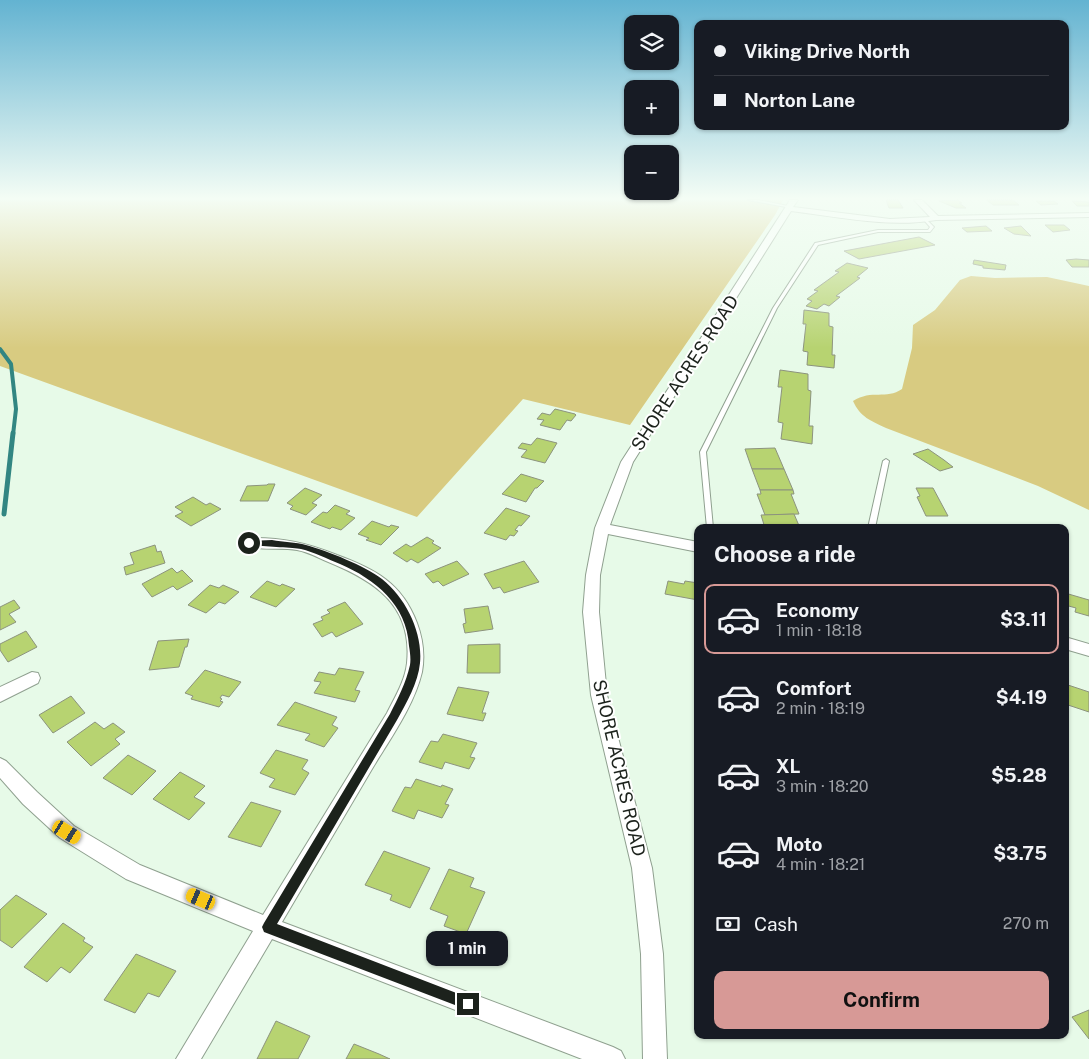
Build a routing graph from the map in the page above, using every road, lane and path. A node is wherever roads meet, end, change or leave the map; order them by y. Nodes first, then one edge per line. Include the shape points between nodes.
1 (763, 249) edge
2 (813, 249) edge
3 (886, 461) dead end
4 (710, 524) edge
5 (872, 524) edge
6 (602, 528) junction
7 (249, 543) dead end
8 (694, 546) edge
9 (1069, 644) edge
10 (1089, 650) edge
11 (32, 678) dead end
12 (0, 695) edge
13 (0, 766) edge
14 (268, 927) junction
15 (188, 1059) edge
16 (613, 1059) edge
17 (655, 1059) edge

1 - 6 street, SHORE ACRES ROAD via 628,462
2 - 4 lane via 775,308 703,452
3 - 5 lane
6 - 8 street
6 - 17 street, SHORE ACRES ROAD via 593,575 594,649 599,695 642,868 652,954
7 - 14 street via 304,547 358,568 379,581 395,597 414,637 415,663 410,684 394,717
9 - 10 street
11 - 12 street
13 - 14 street via 67,832 116,862 133,872
14 - 15 street
14 - 16 street

